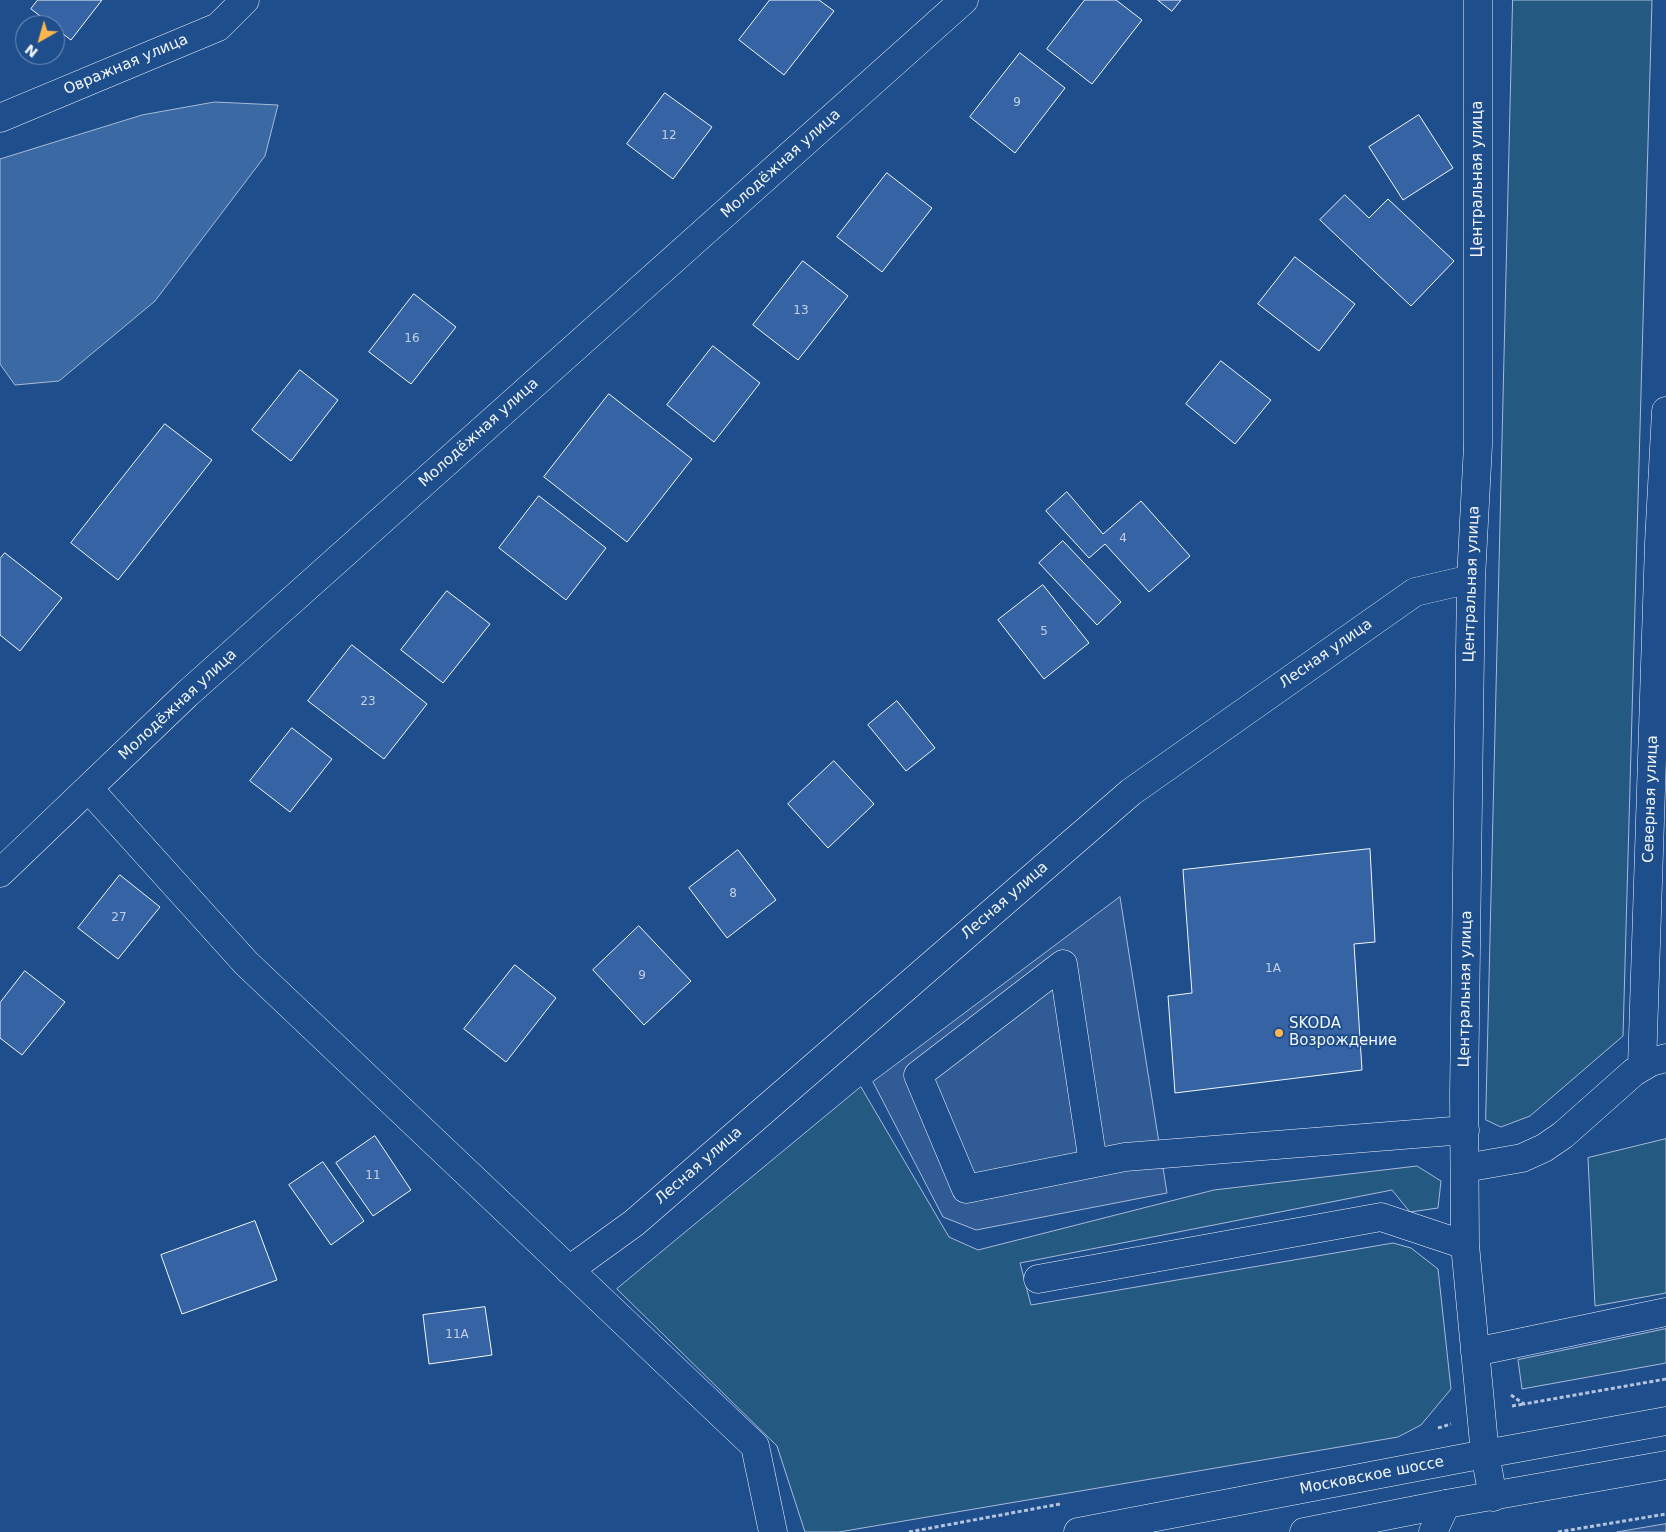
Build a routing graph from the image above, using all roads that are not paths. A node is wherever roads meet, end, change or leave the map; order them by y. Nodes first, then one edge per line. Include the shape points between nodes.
1 (244, 0) edge
2 (964, 0) edge
3 (1478, 0) edge
4 (0, 118) edge
5 (1666, 411) edge
6 (1471, 579) junction
7 (89, 789) junction
8 (0, 873) edge
9 (1653, 1063) edge
10 (1464, 1130) junction
11 (1093, 1163) junction
12 (1465, 1168) junction
13 (1465, 1245) junction
14 (569, 1270) junction
15 (1038, 1279) dead end
16 (1666, 1312) edge
17 (1475, 1352) junction
18 (1666, 1421) edge
19 (1485, 1454) junction
20 (1666, 1466) edge
21 (1493, 1496) junction
22 (1446, 1504) junction
23 (773, 1532) edge
24 (1078, 1532) edge
25 (1304, 1532) edge
26 (1433, 1532) edge

1 - 4 street, Овражная улица via 218,27
2 - 7 street, Молодёжная улица via 187,694
3 - 6 street, Центральная улица via 1478,445
5 - 9 street, Северная улица via 1658,562
6 - 10 street, Центральная улица
6 - 14 street, Лесная улица via 1416,592 1131,792 634,1223
7 - 8 street, Молодёжная улица
7 - 14 street via 246,963
9 - 12 street via 1616,1087 1544,1148 1522,1158
10 - 11 street via 1125,1157
10 - 12 street, Центральная улица
11 - 11 street via 966,1190 918,1075 1063,964
12 - 13 street, Центральная улица
13 - 15 street via 1381,1217
13 - 17 street, Центральная улица
14 - 23 street via 755,1446
16 - 17 street
17 - 19 street, Центральная улица
18 - 19 street, Московское шоссе
19 - 21 street, Центральная улица
19 - 24 street, Московское шоссе
20 - 21 street
21 - 22 street
22 - 25 street
22 - 26 street

